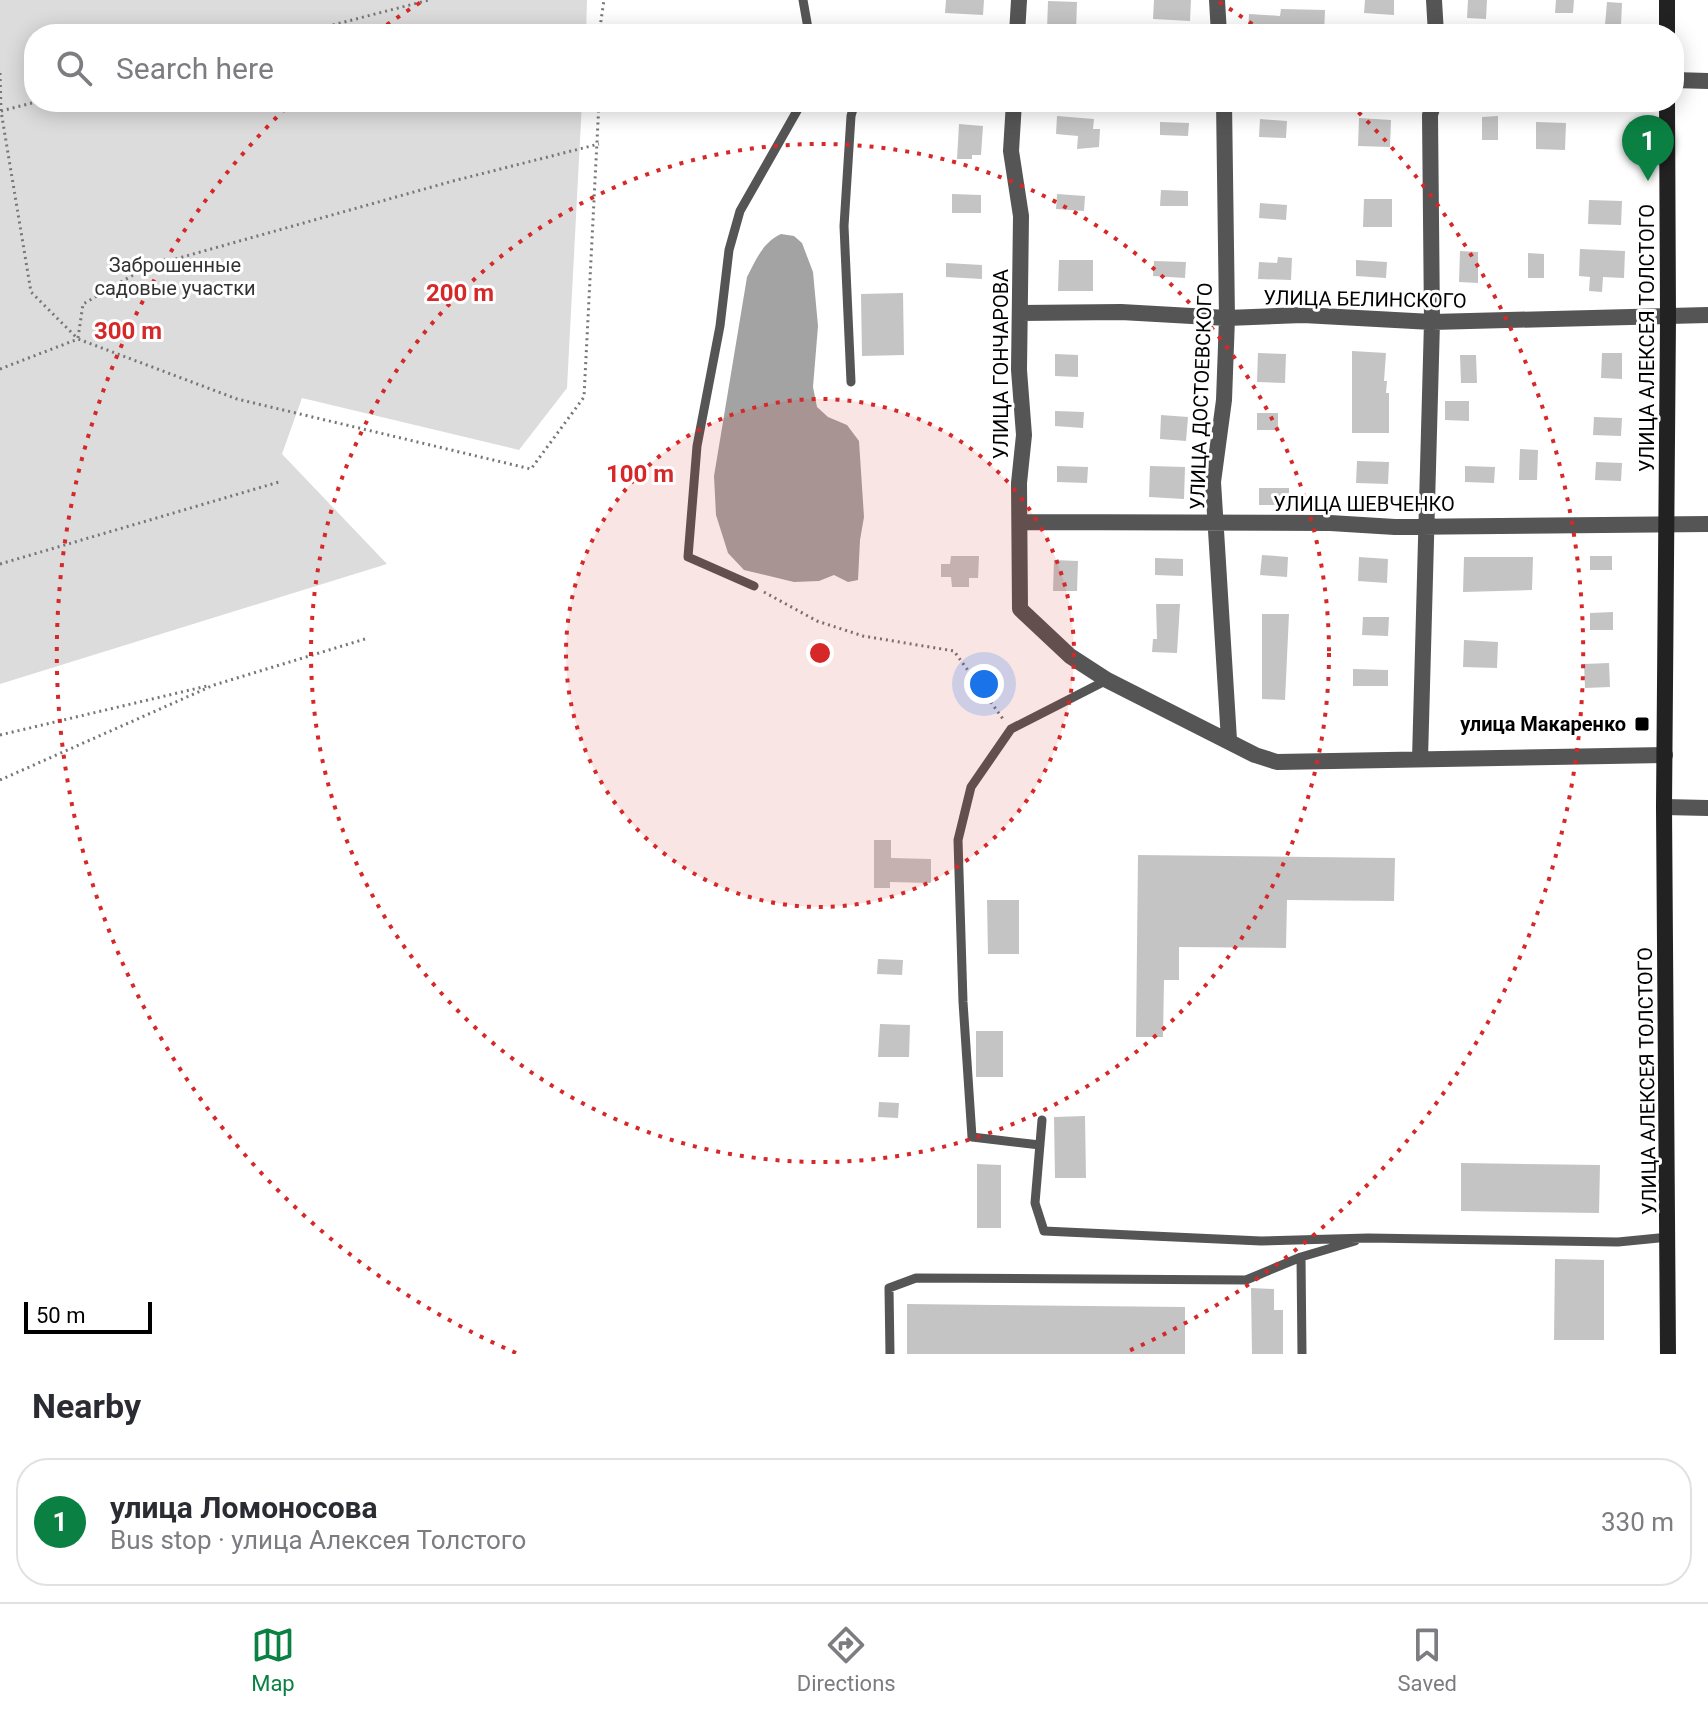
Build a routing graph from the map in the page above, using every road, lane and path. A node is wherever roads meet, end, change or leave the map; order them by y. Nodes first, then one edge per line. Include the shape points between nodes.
1 (429, 0) edge
2 (604, 0) edge
3 (803, 0) edge
4 (1019, 0) edge
5 (1217, 0) edge
6 (1434, 0) edge
7 (1667, 0) edge
8 (337, 24) edge
9 (600, 24) edge
10 (807, 24) edge
11 (1018, 24) edge
12 (1218, 24) edge
13 (1435, 24) edge
14 (1667, 24) edge
15 (0, 73) edge
16 (1684, 80) edge
17 (1708, 81) edge
18 (24, 105) edge
19 (0, 111) edge
20 (599, 112) edge
21 (796, 112) edge
22 (852, 112) edge
23 (1013, 112) edge
24 (1224, 112) edge
25 (1431, 112) edge
26 (1667, 112) edge
27 (599, 144) junction
28 (1020, 313) junction
29 (1708, 315) edge
30 (1227, 318) junction
31 (1668, 318) junction
32 (1432, 322) junction
33 (78, 339) junction
34 (0, 369) edge
35 (851, 382) dead end
36 (279, 482) dead end
37 (1020, 522) junction
38 (1216, 524) junction
39 (1708, 524) edge
40 (1428, 525) junction
41 (1665, 525) junction
42 (0, 564) edge
43 (754, 586) joint
44 (365, 639) dead end
45 (1107, 680) junction
46 (214, 685) junction
47 (1011, 729) junction
48 (0, 735) edge
49 (1229, 740) junction
50 (1665, 755) junction
51 (1420, 759) junction
52 (0, 780) edge
53 (1664, 807) junction
54 (1708, 808) edge
55 (1042, 1120) dead end
56 (1040, 1145) junction
57 (1669, 1237) junction
58 (1368, 1238) junction
59 (1301, 1257) junction
60 (890, 1354) edge
61 (1302, 1354) edge
62 (1668, 1354) edge

1 - 8 path
2 - 9 path
3 - 10 lane
4 - 11 street
5 - 12 street
6 - 13 street
7 - 14 street
15 - 19 path
16 - 17 street
18 - 19 path
19 - 33 path via 31,292
20 - 27 path
21 - 43 lane via 740,211 697,446 688,557
22 - 35 lane via 844,226
23 - 28 street, УЛИЦА ГОНЧАРОВА via 1011,151 1021,216
24 - 30 street, УЛИЦА ДОСТОЕВСКОГО
25 - 32 street
26 - 31 street, УЛИЦА АЛЕКСЕЯ ТОЛСТОГО
27 - 33 path via 147,267 83,304
27 - 33 path via 584,397 531,469 237,399
28 - 30 street, УЛИЦА БЕЛИНСКОГО
28 - 37 street, УЛИЦА ГОНЧАРОВА
29 - 31 street, УЛИЦА БЕЛИНСКОГО
30 - 32 street, УЛИЦА БЕЛИНСКОГО via 1303,315
30 - 38 street, УЛИЦА ДОСТОЕВСКОГО via 1213,482
31 - 32 street, УЛИЦА БЕЛИНСКОГО
31 - 41 street, УЛИЦА АЛЕКСЕЯ ТОЛСТОГО
32 - 40 street
33 - 34 path
36 - 42 path
37 - 38 street, УЛИЦА ШЕВЧЕНКО
37 - 45 street, УЛИЦА ГОНЧАРОВА via 1020,609 1070,656
38 - 40 street, УЛИЦА ШЕВЧЕНКО
38 - 49 street, УЛИЦА ДОСТОЕВСКОГО
39 - 41 street, УЛИЦА ШЕВЧЕНКО
40 - 41 street, УЛИЦА ШЕВЧЕНКО
40 - 51 street
41 - 50 street, УЛИЦА АЛЕКСЕЯ ТОЛСТОГО
43 - 47 path via 817,621 954,651
44 - 46 path
45 - 47 lane
45 - 49 street
46 - 48 path
46 - 52 path
47 - 56 lane via 971,787 958,840 972,1137
49 - 51 street via 1277,762
50 - 51 street
50 - 53 street, УЛИЦА АЛЕКСЕЯ ТОЛСТОГО
53 - 54 street
53 - 57 street, УЛИЦА АЛЕКСЕЯ ТОЛСТОГО
55 - 56 lane
56 - 58 lane via 1035,1203 1044,1231 1261,1241
57 - 58 lane via 1618,1242
57 - 62 street, УЛИЦА АЛЕКСЕЯ ТОЛСТОГО
58 - 59 lane
59 - 60 lane via 1246,1280 916,1278 889,1288
59 - 61 lane

